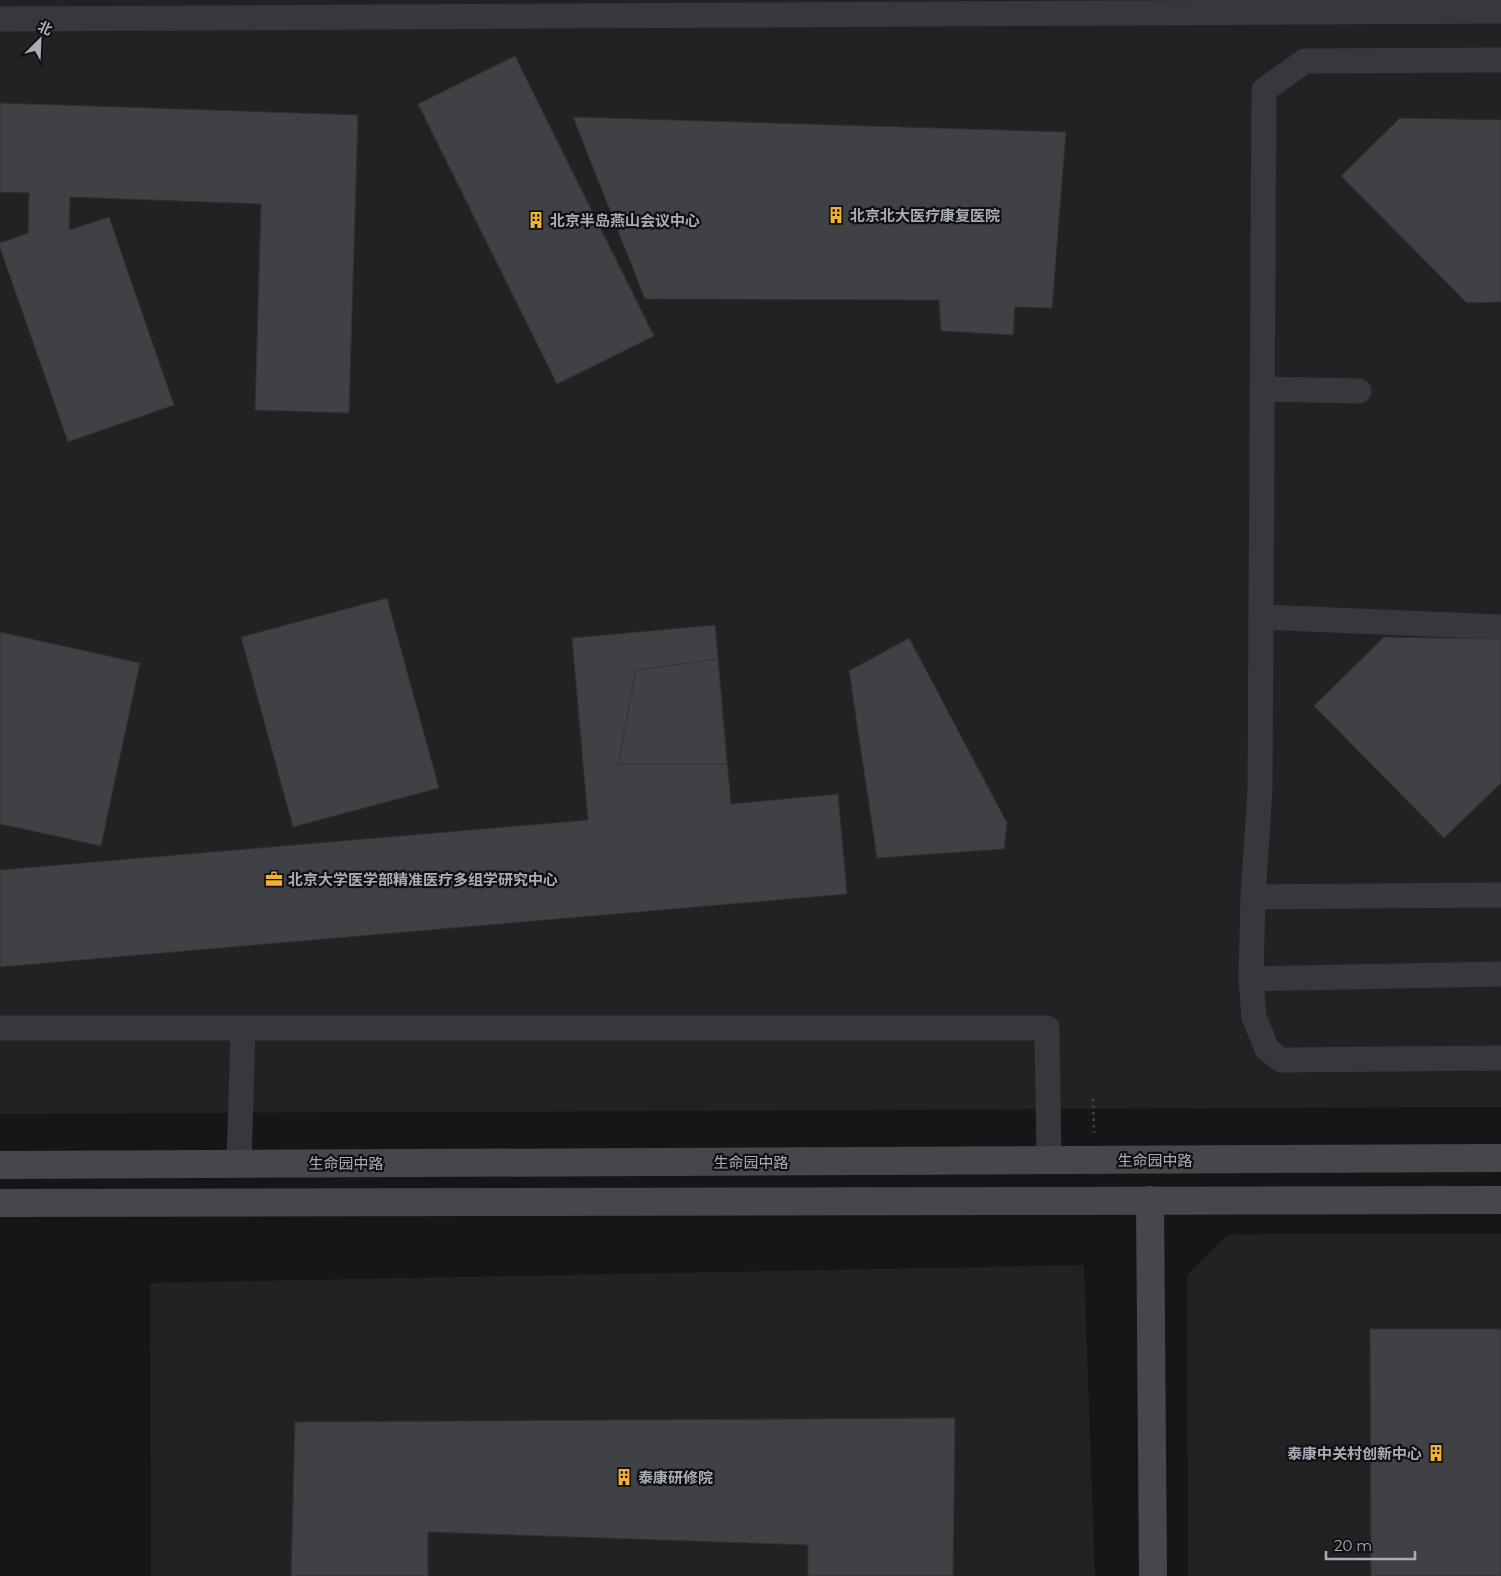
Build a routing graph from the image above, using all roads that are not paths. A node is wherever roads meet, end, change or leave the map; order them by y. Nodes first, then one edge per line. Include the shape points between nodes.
1 (790, 7) edge
2 (1501, 10) edge
3 (0, 19) edge
4 (1501, 60) edge
5 (1263, 389) junction
6 (1359, 391) dead end
7 (1261, 617) junction
8 (1501, 627) edge
9 (1501, 895) edge
10 (1253, 897) junction
11 (1501, 974) edge
12 (1251, 979) junction
13 (0, 1028) edge
14 (243, 1028) junction
15 (1501, 1058) edge
16 (1501, 1158) edge
17 (1049, 1161) junction
18 (239, 1163) junction
19 (0, 1164) edge
20 (1150, 1200) junction
21 (1501, 1200) edge
22 (0, 1203) edge
23 (1153, 1576) edge

1 - 2 street
1 - 3 street
4 - 5 street via 1305,61 1264,90
5 - 6 street
5 - 7 street
7 - 8 street
7 - 10 street via 1260,789
9 - 10 street
10 - 12 street
11 - 12 street
12 - 15 street via 1254,1016 1267,1049 1281,1060
13 - 14 street
14 - 17 street via 1047,1028
14 - 18 street
16 - 17 street, 生命园中路
17 - 18 street, 生命园中路
18 - 19 street, 生命园中路
20 - 21 street
20 - 22 street
20 - 23 street

